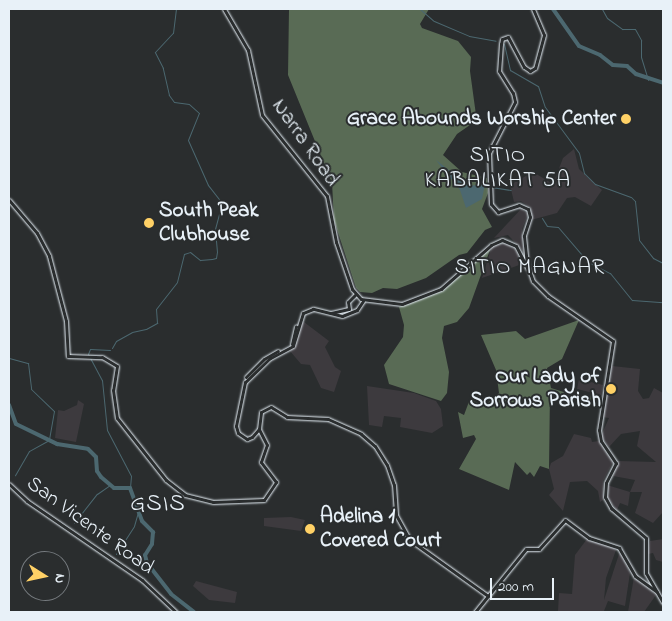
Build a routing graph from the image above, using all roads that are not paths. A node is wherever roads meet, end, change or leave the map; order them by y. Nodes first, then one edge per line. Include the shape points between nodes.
1 (224, 9) edge
2 (533, 9) edge
3 (9, 200) edge
4 (529, 271) junction
5 (355, 294) junction
6 (363, 301) junction
7 (348, 309) junction
8 (354, 311) junction
9 (242, 411) junction
10 (259, 430) junction
11 (9, 484) edge
12 (658, 593) junction
13 (488, 596) junction
14 (663, 602) edge
15 (176, 612) edge
16 (476, 612) edge

1 - 5 street, Narra Road via 248,50 262,114 326,196 336,242
2 - 4 street via 544,34 535,68 524,68 508,37 501,41 499,71 515,102 490,153 489,185 494,211 502,212 519,205 530,211 524,236
3 - 10 street via 37,233 49,256 66,321 68,356 102,357 117,366 114,390 117,418 151,465 185,494 224,504 266,499 276,482 261,462 267,445
4 - 6 street via 516,246 502,240 491,245 442,289 402,304
4 - 12 street via 537,286 548,296 613,341 599,430 601,441 616,463 606,481 605,496 611,508 646,538 646,573
5 - 6 street, Narra Road
5 - 7 street via 348,302
6 - 8 street
7 - 8 street
7 - 9 street via 336,314 314,307 302,312 291,345 264,359 246,376 241,388
8 - 9 street via 338,316 313,309 303,313 293,346 270,358 246,381
9 - 10 street via 237,424 238,433 249,439
10 - 13 street via 260,412 271,406 287,417 328,419 361,434 375,446 387,465 394,485 396,515 410,540
11 - 15 street, San Vicente Road via 27,501 142,580
12 - 13 street via 635,576 619,548 589,538 567,520 562,521 537,550 527,548
12 - 14 street
13 - 16 street

